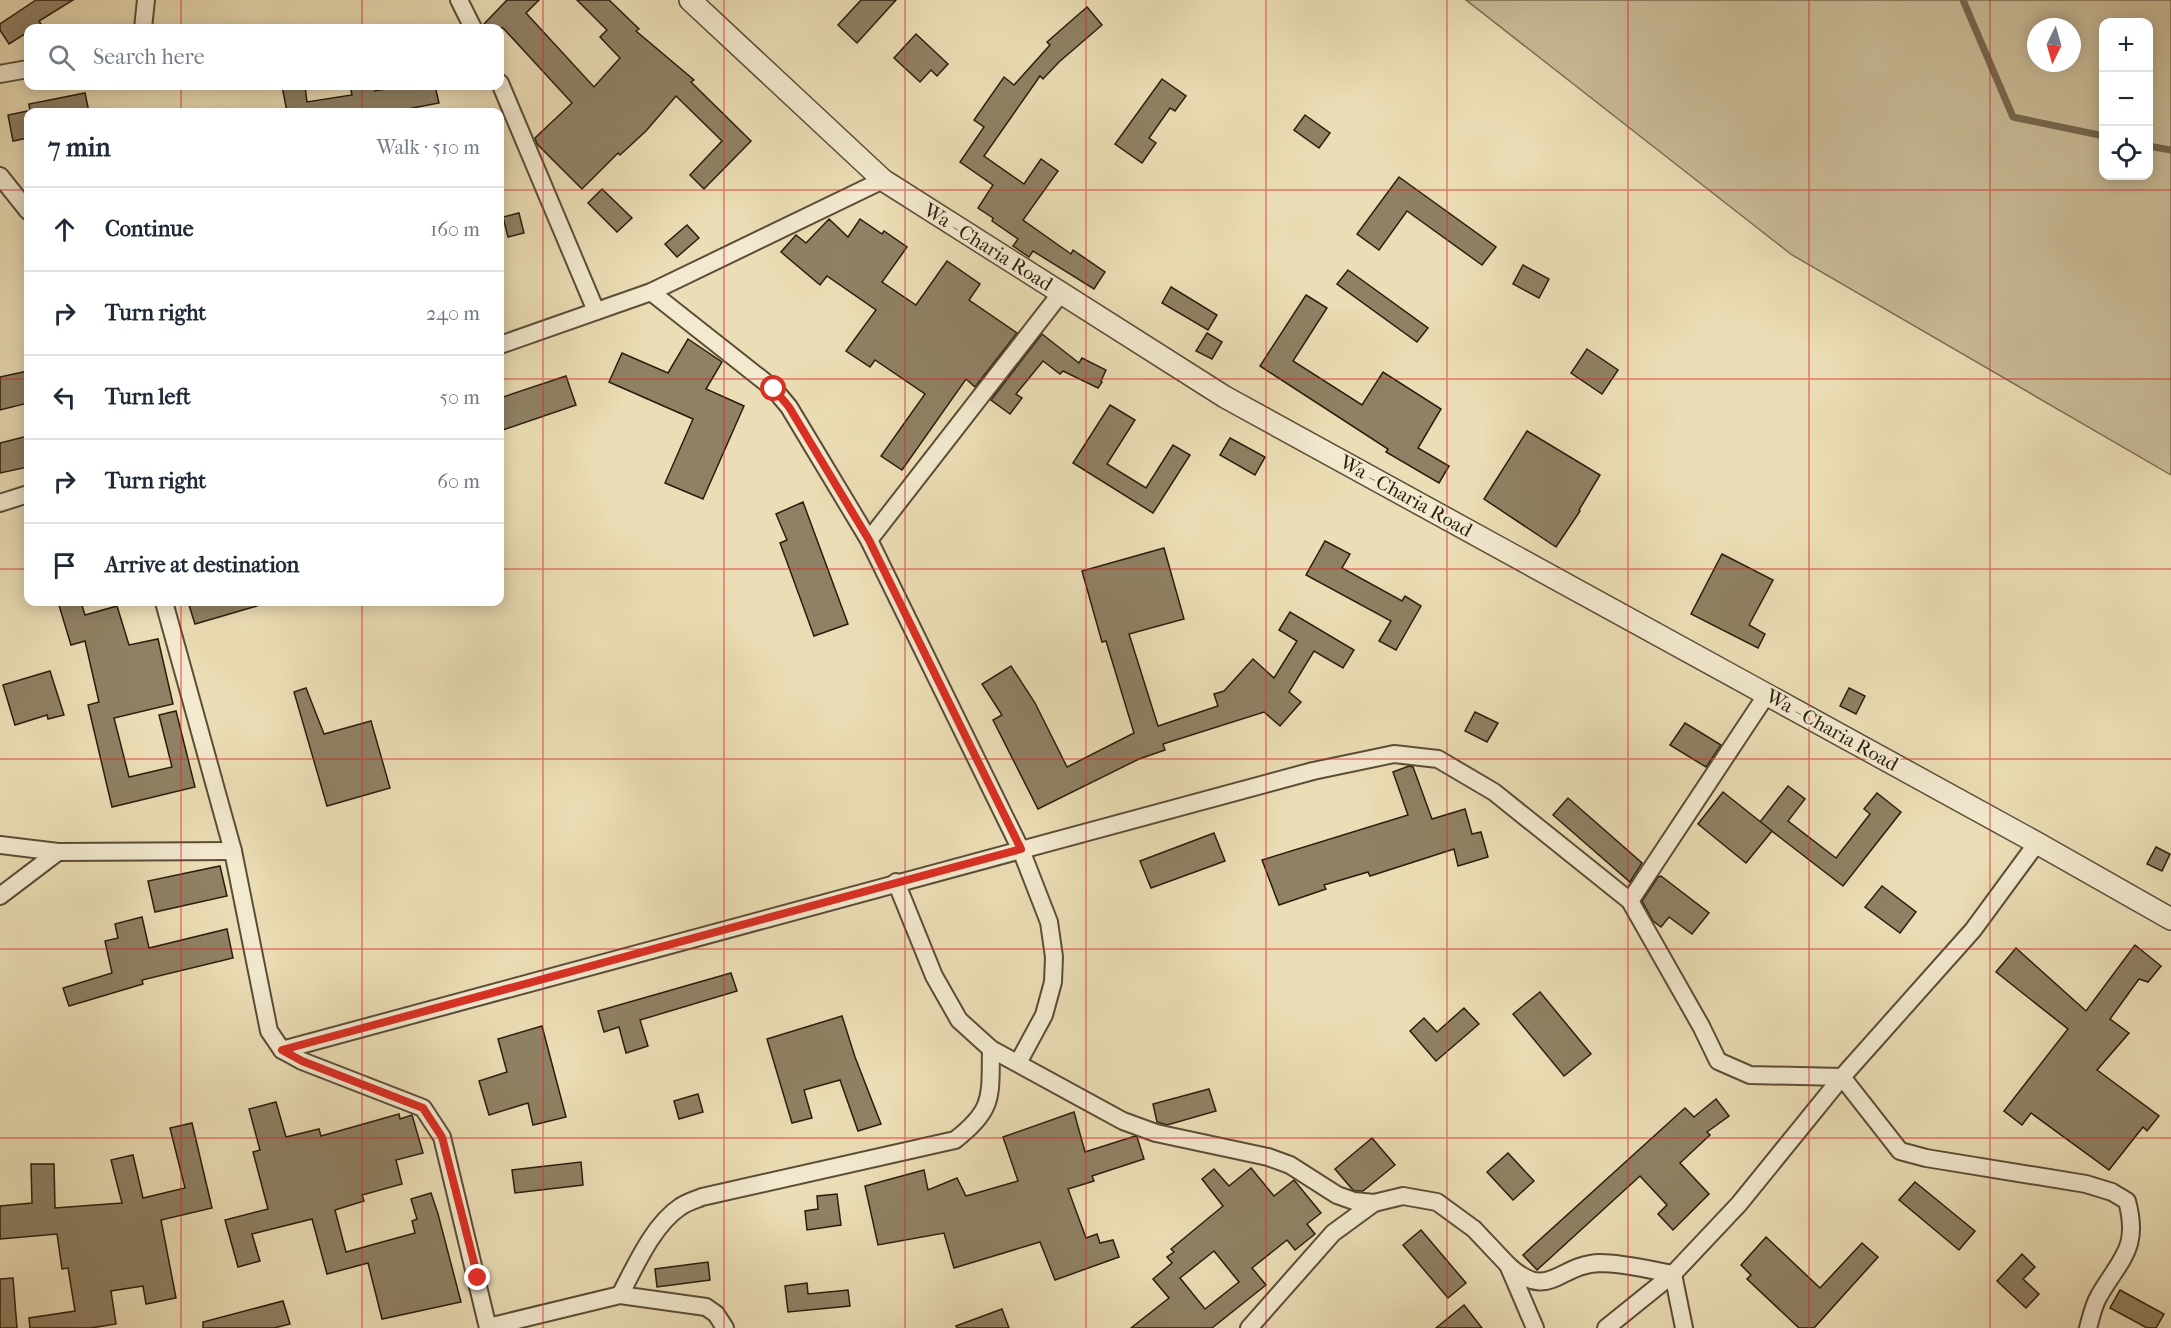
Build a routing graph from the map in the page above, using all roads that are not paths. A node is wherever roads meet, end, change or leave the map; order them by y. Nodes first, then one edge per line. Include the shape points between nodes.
1 (146, 0) edge
2 (459, 0) edge
3 (690, 0) edge
4 (143, 24) edge
5 (471, 24) edge
6 (24, 70) edge
7 (0, 74) edge
8 (503, 90) edge
9 (0, 176) edge
10 (883, 180) junction
11 (24, 206) edge
12 (651, 292) junction
13 (1061, 293) junction
14 (596, 311) junction
15 (504, 344) edge
16 (24, 495) edge
17 (0, 503) edge
18 (869, 540) junction
19 (165, 606) edge
20 (1767, 694) junction
21 (2037, 843) junction
22 (0, 845) edge
23 (1021, 849) junction
24 (233, 851) junction
25 (58, 852) junction
26 (896, 882) junction
27 (0, 896) edge
28 (1630, 901) junction
29 (2171, 919) edge
30 (991, 1049) junction
31 (282, 1050) junction
32 (1018, 1063) junction
33 (1842, 1077) junction
34 (1374, 1203) junction
35 (1508, 1265) junction
36 (1673, 1274) junction
37 (620, 1295) junction
38 (488, 1327) edge
39 (725, 1328) edge
40 (1249, 1328) edge
41 (1535, 1328) edge
42 (1606, 1328) edge
43 (1684, 1328) edge
44 (2088, 1328) edge

1 - 4 street
2 - 5 street
3 - 10 street, Wa - Charia Road
6 - 7 street
8 - 14 street
9 - 11 street
10 - 12 street
10 - 13 street, Wa - Charia Road
12 - 14 street
12 - 18 street via 774,389 789,407
13 - 18 street
13 - 20 street, Wa - Charia Road via 1225,397
14 - 15 street
16 - 17 street
18 - 23 street
19 - 24 street
20 - 21 street, Wa - Charia Road
20 - 28 street
21 - 29 street, Wa - Charia Road
21 - 33 street via 1973,930
22 - 25 street
23 - 26 street
23 - 28 street via 1313,771 1394,754 1438,759 1494,792
23 - 32 street via 1049,922 1054,957 1053,982 1044,1015
24 - 25 street
24 - 31 street via 269,1031
25 - 27 street
26 - 30 street via 934,976 959,1020
26 - 31 street
28 - 33 street via 1718,1061 1750,1075
30 - 32 street
30 - 37 street via 986,1108 975,1125 955,1140 702,1197 680,1207 642,1253
31 - 38 street via 423,1108 442,1137
32 - 34 street via 1123,1121 1156,1133 1268,1157 1290,1165 1337,1195
33 - 36 street via 1739,1204
33 - 44 street via 1900,1151 2086,1184 2127,1201 2132,1221 2129,1247 2097,1298
34 - 35 street via 1403,1196 1437,1202 1474,1229
34 - 40 street via 1333,1233
35 - 36 street via 1528,1281 1542,1283 1575,1267 1600,1263
35 - 41 street
36 - 42 street
36 - 43 street
37 - 38 street
37 - 39 street via 706,1307

